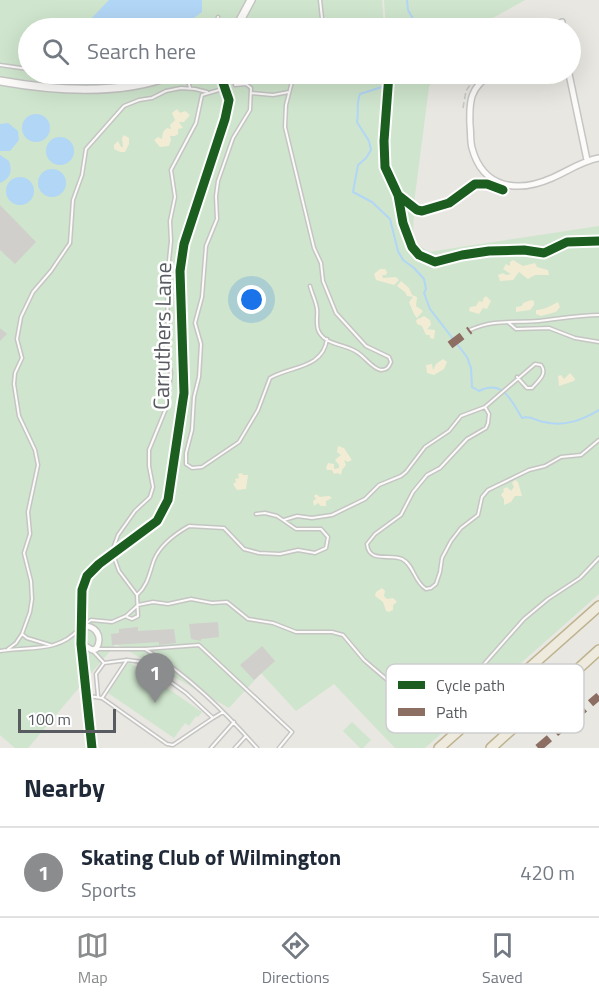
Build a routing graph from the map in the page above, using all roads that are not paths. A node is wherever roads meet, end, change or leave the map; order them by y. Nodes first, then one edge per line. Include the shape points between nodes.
1 (250, 0) edge
2 (320, 0) edge
3 (242, 18) edge
4 (322, 18) edge
5 (0, 65) edge
6 (18, 68) edge
7 (0, 81) edge
8 (18, 83) edge
9 (22, 84) edge
10 (127, 84) edge
11 (189, 84) edge
12 (223, 84) edge
13 (292, 84) edge
14 (478, 84) edge
15 (571, 84) edge
16 (235, 85) dead end
17 (190, 88) junction
18 (219, 90) dead end
19 (207, 92) junction
20 (290, 92) junction
21 (251, 93) junction
22 (599, 158) edge
23 (587, 160) junction
24 (310, 286) dead end
25 (599, 315) edge
26 (508, 322) junction
27 (470, 330) dead end
28 (327, 339) junction
29 (599, 342) edge
30 (517, 377) junction
31 (485, 407) junction
32 (599, 440) edge
33 (256, 514) dead end
34 (284, 520) junction
35 (114, 553) junction
36 (599, 558) edge
37 (137, 596) junction
38 (138, 605) junction
39 (599, 606) edge
40 (126, 616) junction
41 (81, 627) junction
42 (22, 634) junction
43 (81, 643) junction
44 (51, 646) junction
45 (145, 649) junction
46 (7, 650) junction
47 (94, 650) junction
48 (599, 650) edge
49 (0, 651) edge
50 (127, 660) junction
51 (104, 663) junction
52 (484, 664) edge
53 (534, 664) edge
54 (584, 664) edge
55 (386, 679) edge
56 (87, 696) junction
57 (100, 698) junction
58 (223, 711) junction
59 (213, 718) junction
60 (234, 722) junction
61 (456, 733) edge
62 (508, 733) edge
63 (246, 736) junction
64 (92, 748) edge
65 (211, 748) edge
66 (235, 748) edge
67 (257, 748) edge
68 (279, 748) edge
69 (439, 748) edge
70 (491, 748) edge

1 - 3 street
2 - 4 lane
5 - 6 lane
7 - 8 street
9 - 10 street via 88,89
11 - 17 lane
12 - 35 street, Carruthers Lane via 229,100 225,119 184,244 180,271 184,393 170,494 157,521
13 - 20 lane
14 - 23 street via 470,105 471,147 492,181 527,187
15 - 23 street
16 - 21 lane via 246,84
17 - 19 lane
17 - 42 lane via 166,91 124,106 89,145 73,200 70,243 33,292 21,317 17,339 22,358 14,384 19,416 38,465 24,553 32,598
18 - 19 lane
19 - 35 lane via 200,99 196,123 171,170 175,196 170,221 166,347 171,378 167,406 149,450 153,488 114,541
20 - 21 lane
20 - 28 lane via 285,132 332,307 366,346 391,359 390,365 384,370 377,369 357,352
21 - 28 lane via 250,111 233,138 218,181 217,219 206,246 202,297 195,323 201,344 199,377 186,464 202,467 234,446 258,410 270,378 321,356
22 - 23 street
24 - 28 lane via 318,331
25 - 26 lane
26 - 27 lane via 494,321
26 - 29 lane via 513,329 549,328
30 - 30 lane via 532,388 543,375 543,368 535,364
30 - 31 lane
31 - 32 lane via 489,414 486,428 467,439 440,468 427,475 401,515 367,544 369,552 376,556 405,561 426,589 436,584 451,541 477,515 488,490 561,457 581,455
31 - 34 lane via 461,416 449,431 425,447 406,472 379,485 365,499 332,515
33 - 34 lane via 271,514
34 - 37 lane via 293,528 323,531 328,537 326,548 313,554 298,549 280,554 253,552 239,545 224,528 189,526 161,547 148,581
35 - 37 lane via 122,577
35 - 41 street, Carruthers Lane via 85,580
36 - 52 lane via 580,578 524,619
37 - 38 lane
38 - 40 lane
38 - 40 lane via 137,617
38 - 55 lane via 187,599 227,602 248,619 273,622 296,632 338,633
39 - 53 highway
40 - 41 lane via 109,622 91,620
41 - 43 street, Carruthers Lane
41 - 44 lane via 65,642
41 - 47 street via 90,626 97,631 100,642
42 - 44 lane
42 - 46 lane
43 - 47 street
43 - 56 street, Carruthers Lane
44 - 46 lane
45 - 47 lane
45 - 58 lane via 170,663
45 - 68 lane via 199,645 292,732
46 - 49 lane
47 - 51 lane
48 - 54 highway
50 - 51 lane
50 - 57 lane
50 - 59 lane via 143,662
51 - 57 lane via 96,674
56 - 57 lane
56 - 64 street, Carruthers Lane
57 - 59 lane via 173,746
58 - 59 lane
58 - 60 lane
60 - 63 lane
60 - 65 lane
61 - 69 highway
62 - 70 highway
63 - 66 lane
63 - 67 lane

